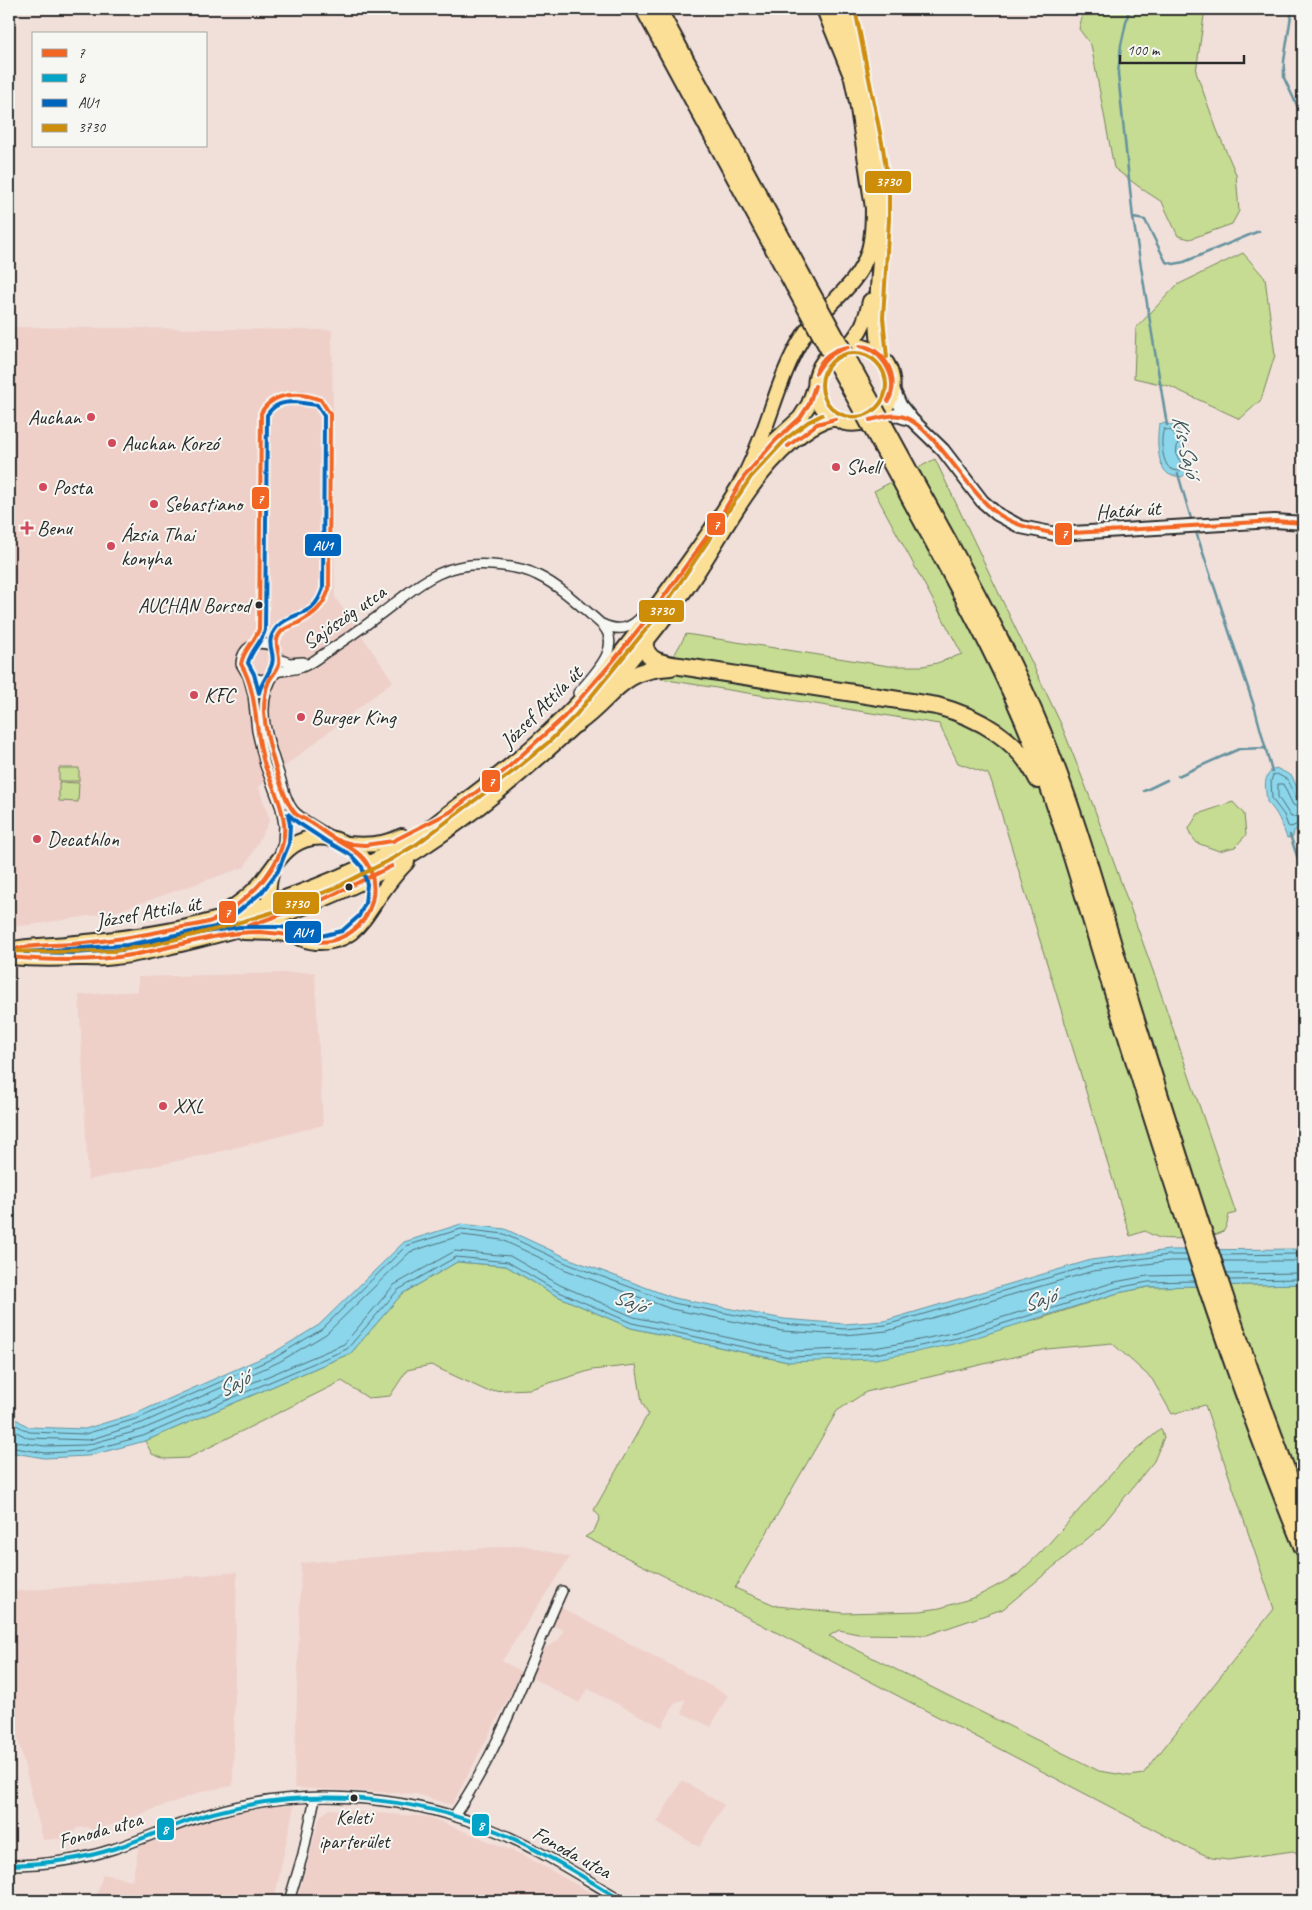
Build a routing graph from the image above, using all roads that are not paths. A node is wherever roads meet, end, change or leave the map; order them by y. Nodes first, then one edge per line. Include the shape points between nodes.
1 (644, 9) edge
2 (658, 9) edge
3 (825, 9) edge
4 (837, 9) edge
5 (849, 9) edge
6 (851, 73) junction
7 (873, 208) junction
8 (800, 284) junction
9 (848, 346) junction
10 (881, 358) junction
11 (815, 386) junction
12 (893, 389) junction
13 (835, 419) junction
14 (870, 420) junction
15 (912, 420) junction
16 (744, 477) junction
17 (907, 481) junction
18 (1303, 524) edge
19 (684, 568) junction
20 (657, 606) junction
21 (602, 624) junction
22 (645, 643) junction
23 (316, 659) junction
24 (279, 660) junction
25 (680, 666) junction
26 (274, 675) junction
27 (248, 676) junction
28 (570, 721) junction
29 (450, 812) junction
30 (1066, 836) junction
31 (334, 839) junction
32 (347, 844) junction
33 (420, 849) junction
34 (275, 864) junction
35 (370, 871) junction
36 (270, 903) junction
37 (370, 909) junction
38 (276, 917) junction
39 (212, 921) junction
40 (215, 936) junction
41 (295, 936) junction
42 (9, 950) edge
43 (9, 957) edge
44 (1193, 1224) junction
45 (1243, 1371) junction
46 (1303, 1513) edge
47 (1303, 1548) edge
48 (562, 1591) dead end
49 (315, 1798) junction
50 (454, 1816) junction
51 (9, 1865) edge
52 (289, 1901) edge
53 (623, 1901) edge

1 - 8 highway
2 - 8 highway
3 - 6 highway
4 - 6 main road
5 - 10 main road via 883,198 876,311
6 - 7 main road
7 - 9 main road via 876,240 870,301 863,327
7 - 16 main road via 869,252 858,274 801,338
8 - 17 highway, bridge
9 - 10 main road via 865,347
9 - 11 main road via 837,349 824,360
10 - 12 main road via 890,370
11 - 13 main road via 820,406
11 - 16 main road via 810,404 800,418
12 - 14 main road via 885,408
12 - 15 main road, Határ út
13 - 14 main road via 853,424
13 - 22 main road, József Attila út via 817,424 792,442 769,466
14 - 15 main road via 897,415
15 - 18 main road, Határ út via 943,450 971,489 997,514 1029,529 1072,534 1256,522
16 - 19 main road, József Attila út
17 - 30 highway via 1014,701
17 - 44 highway via 944,534 1025,689 1044,734 1073,815
19 - 20 main road, József Attila út
19 - 21 street via 674,574 634,624 620,630
20 - 22 highway via 645,630
20 - 28 main road, József Attila út
21 - 23 street, Sajószög utca via 536,574 504,566 469,565 451,568 426,580
21 - 28 street via 610,639 610,648 569,706
22 - 25 highway via 653,658
22 - 28 main road, József Attila út
23 - 24 street via 289,664
23 - 26 street, Sajószög utca via 304,667
24 - 26 street
24 - 27 street via 275,649 269,645 252,644 244,652 242,660 242,668
25 - 28 highway via 651,668 632,675
25 - 30 highway via 938,706 968,716 1007,740 1026,760
26 - 27 street via 261,680
26 - 31 street via 268,685 264,708 266,734 287,799 295,813
27 - 34 street via 265,765 284,825 283,843
28 - 29 main road, József Attila út
28 - 33 main road, József Attila út via 509,784
29 - 32 main road via 393,841 363,846
29 - 35 main road, József Attila út
30 - 44 highway
31 - 32 main road
31 - 34 main road via 304,840 287,850
32 - 35 main road via 362,855
33 - 35 main road, József Attila út
33 - 37 main road via 393,876
34 - 36 main road via 269,883
34 - 39 main road via 258,887
35 - 36 main road, József Attila út
35 - 37 main road via 374,892
35 - 38 main road, József Attila út
36 - 38 main road
36 - 39 main road, József Attila út
37 - 41 main road via 358,927 341,938 312,942
38 - 40 main road, József Attila út
38 - 41 main road
39 - 42 main road, József Attila út via 126,938 28,945
40 - 41 main road via 249,932
40 - 43 main road, József Attila út via 114,958
44 - 45 highway
45 - 46 highway
45 - 47 highway
48 - 50 street via 500,1733 468,1797
49 - 50 street, Fonoda utca via 396,1802
49 - 51 street, Fonoda utca via 233,1807 194,1818 114,1849 42,1863
49 - 52 street
50 - 53 street, Fonoda utca via 527,1846

